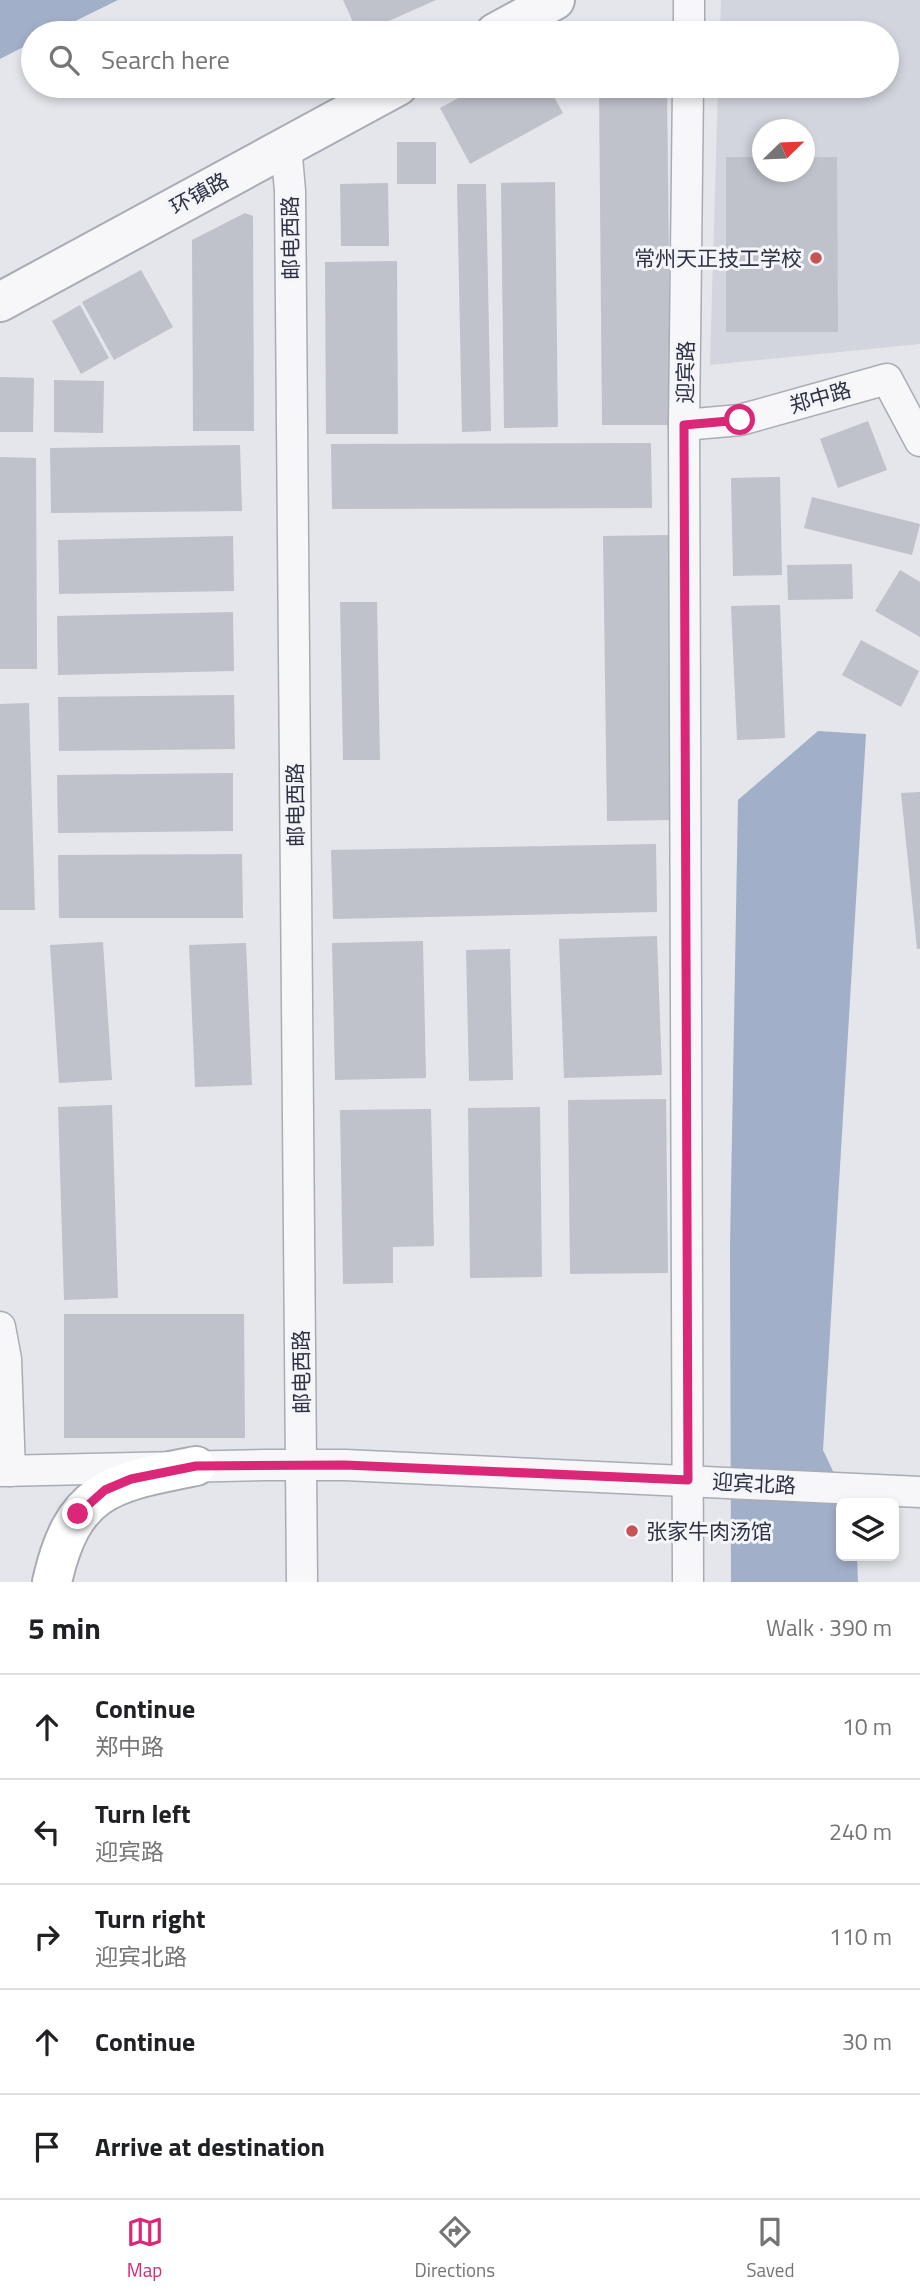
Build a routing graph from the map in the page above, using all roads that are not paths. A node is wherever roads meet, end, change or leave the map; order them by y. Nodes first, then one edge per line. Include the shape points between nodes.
1 (555, 0) edge
2 (689, 0) edge
3 (517, 21) edge
4 (689, 21) edge
5 (375, 98) edge
6 (688, 98) edge
7 (286, 145) junction
8 (0, 302) edge
9 (684, 425) junction
10 (920, 441) edge
11 (0, 1327) edge
12 (302, 1465) junction
13 (196, 1466) junction
14 (5, 1471) edge
15 (688, 1480) junction
16 (920, 1492) edge
17 (52, 1582) edge
18 (302, 1582) edge
19 (688, 1582) edge

1 - 3 street
2 - 4 street
5 - 7 street, 环镇路
6 - 9 street, 迎宾路
7 - 8 street, 环镇路
7 - 12 street, 邮电西路
9 - 10 street, 郑中路 via 740,420 887,379
9 - 15 street, 迎宾路
11 - 14 street via 6,1359
12 - 13 street, 迎宾北路
12 - 15 street, 迎宾北路
12 - 18 street, 邮电西路
13 - 14 street, 迎宾北路
13 - 17 main road via 131,1479 105,1490 78,1514 59,1551
15 - 16 street, 迎宾北路
15 - 19 street, 迎宾路

